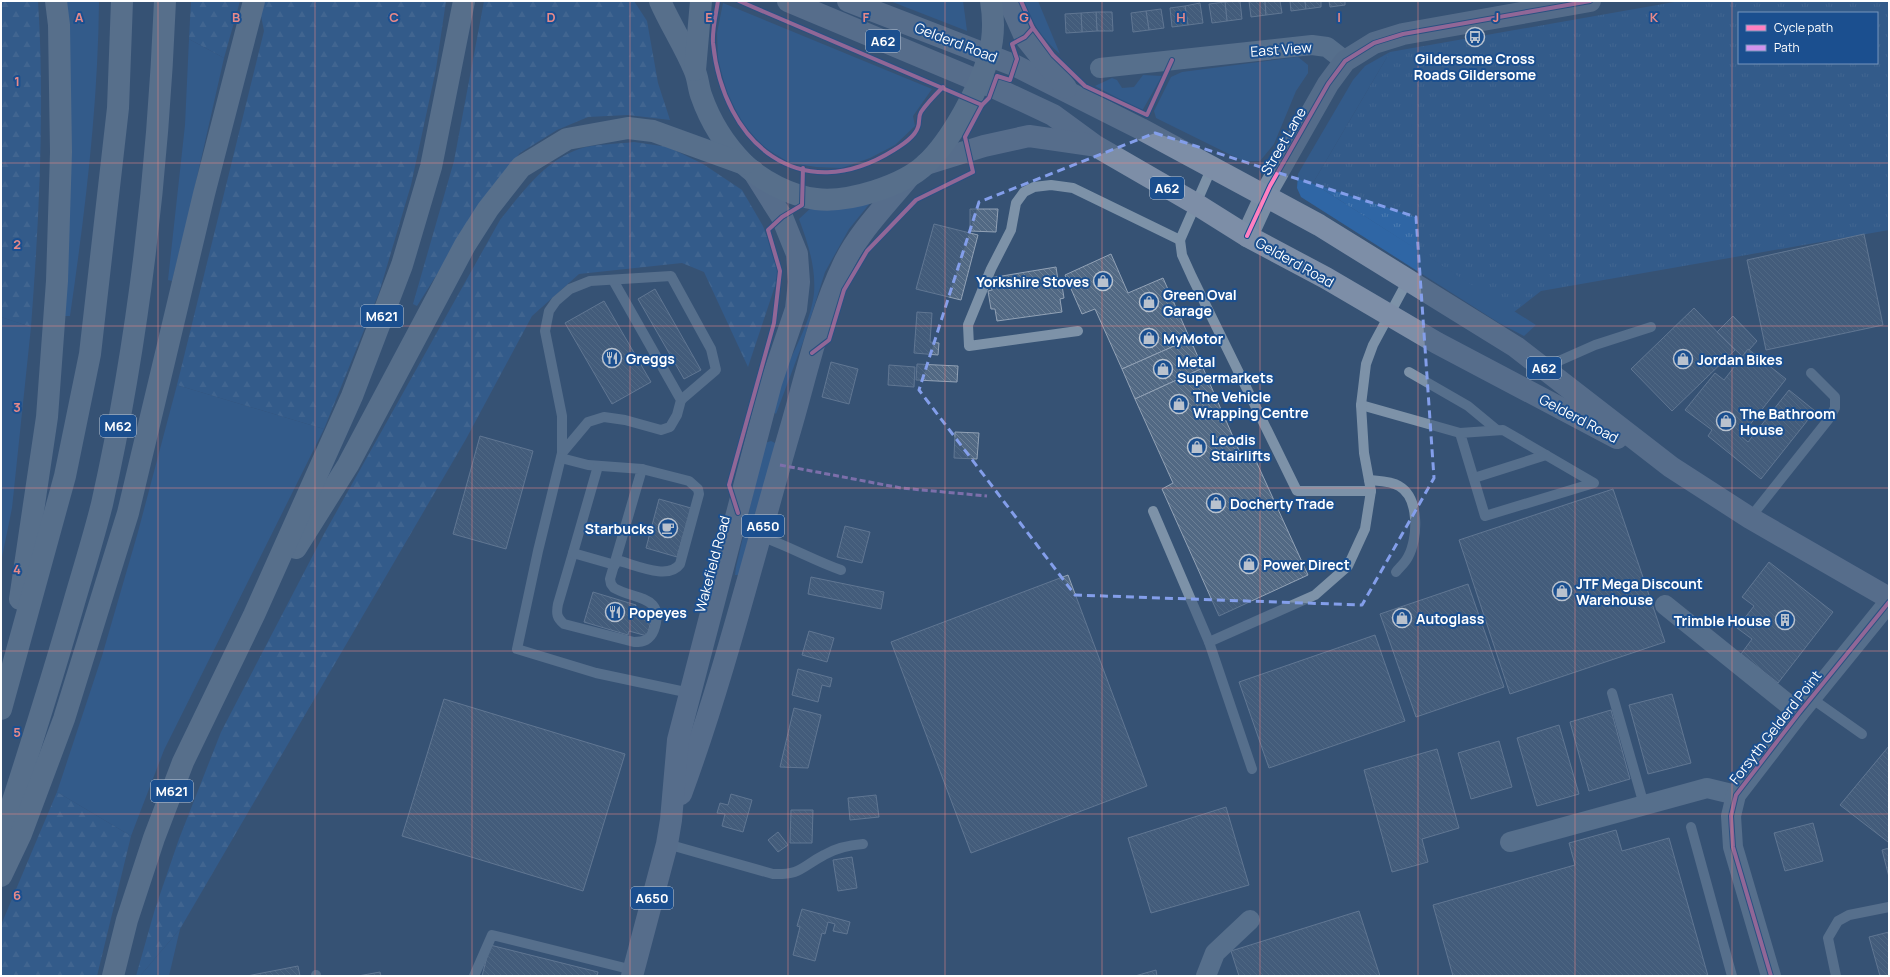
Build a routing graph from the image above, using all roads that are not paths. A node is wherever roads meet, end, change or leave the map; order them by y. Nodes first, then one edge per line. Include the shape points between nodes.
1 (56, 1) edge
2 (122, 1) edge
3 (165, 1) edge
4 (254, 1) edge
5 (464, 1) edge
6 (660, 1) edge
7 (701, 1) edge
8 (788, 1) edge
9 (848, 1) edge
10 (991, 1) edge
11 (1009, 1) edge
12 (1590, 1) edge
13 (989, 56) junction
14 (1345, 61) junction
15 (1100, 68) dead end
16 (695, 70) junction
17 (978, 81) junction
18 (1070, 93) junction
19 (1094, 145) junction
20 (926, 164) junction
21 (748, 168) junction
22 (1212, 168) junction
23 (908, 178) junction
24 (1265, 195) junction
25 (1196, 204) junction
26 (1247, 236) junction
27 (1180, 240) junction
28 (613, 280) junction
29 (1408, 280) junction
30 (1390, 315) junction
31 (1651, 327) dead end
32 (1078, 331) dead end
33 (1543, 368) junction
34 (1409, 372) dead end
35 (1811, 373) dead end
36 (681, 400) junction
37 (1361, 405) junction
38 (1497, 430) junction
39 (1460, 433) junction
40 (1546, 455) junction
41 (562, 456) junction
42 (598, 466) junction
43 (1671, 467) junction
44 (642, 469) junction
45 (1474, 478) junction
46 (1368, 480) junction
47 (1370, 491) junction
48 (1153, 511) dead end
49 (1750, 518) junction
50 (760, 536) junction
51 (573, 553) junction
52 (616, 562) junction
53 (841, 570) dead end
54 (1396, 572) dead end
55 (1889, 598) edge
56 (1889, 602) edge
57 (1665, 605) dead end
58 (254, 615) junction
59 (1209, 642) junction
60 (690, 693) junction
61 (1612, 693) dead end
62 (1811, 698) junction
63 (712, 699) junction
64 (3, 705) edge
65 (1799, 713) junction
66 (1862, 734) dead end
67 (1252, 769) dead end
68 (1736, 795) junction
69 (1644, 805) junction
70 (671, 820) junction
71 (1691, 827) dead end
72 (1, 838) edge
73 (1510, 842) dead end
74 (667, 844) junction
75 (863, 844) dead end
76 (1, 876) edge
77 (1889, 907) edge
78 (1250, 920) dead end
79 (632, 973) edge
80 (113, 976) edge
81 (474, 976) edge
82 (1206, 976) edge
83 (1732, 976) edge
84 (1771, 976) edge
85 (1836, 976) edge

1 - 64 highway via 59,25 60,152 57,281 47,410
2 - 64 highway via 118,108 90,354 65,476
3 - 72 highway, M62 via 160,103 144,260 127,381 101,506 41,716
4 - 76 highway via 204,194 128,513 64,719 21,834
5 - 58 highway, M621 via 431,167 402,265 352,396
6 - 16 highway
7 - 16 highway
8 - 17 main road, Gelderd Road / A62
9 - 13 main road, Gelderd Road / A62
10 - 13 highway via 994,29
11 - 18 main road via 1025,37
12 - 14 street via 1403,34 1374,43
13 - 17 highway
13 - 18 main road, Gelderd Road / A62 via 1016,66
14 - 15 street, East View via 1327,47 1312,45 1128,70
14 - 24 street, Street Lane via 1328,84
16 - 21 highway via 709,116 720,136
17 - 19 main road, Gelderd Road / A62 via 1053,115
17 - 20 highway via 957,125
18 - 22 main road, Gelderd Road / A62
19 - 20 main road via 1029,136 984,146
19 - 25 main road, Gelderd Road / A62
20 - 23 highway
21 - 23 highway via 772,185 817,199 854,197
21 - 58 highway, M621 via 652,131 628,128 567,139 521,167 488,209 466,245 348,465
21 - 60 main road, Wakefield Road / A650 via 782,217 797,254 799,282 796,308 771,383
22 - 24 main road, Gelderd Road / A62
22 - 25 lane
23 - 50 main road, Wakefield Road / A650 via 867,227 845,262 823,313
24 - 26 street, Street Lane
24 - 29 main road, Gelderd Road / A62
25 - 26 main road, Gelderd Road / A62
25 - 27 lane
26 - 30 main road, Gelderd Road / A62
27 - 32 lane via 1073,188 1051,185 1034,187 1024,192 1016,203 1011,230 991,269 968,325 969,346
27 - 47 lane via 1182,255 1192,277 1297,491
28 - 36 lane
28 - 36 lane via 671,276 711,349 716,370
28 - 41 lane via 590,281 570,289 549,311 545,331 562,416
29 - 30 lane
29 - 33 main road, Gelderd Road / A62 via 1516,346
30 - 37 lane via 1366,364
30 - 43 main road, Gelderd Road / A62
31 - 33 lane via 1595,345
33 - 43 main road, Gelderd Road / A62
34 - 38 lane via 1468,406
35 - 49 lane via 1835,397 1835,408
36 - 41 lane via 677,416 670,427 661,430 604,417 588,422
37 - 39 lane
37 - 46 lane
38 - 39 lane
38 - 40 lane via 1503,430
39 - 45 lane
40 - 45 lane
40 - 45 lane via 1594,483 1485,516
41 - 42 lane
41 - 60 lane via 517,649 596,673
42 - 44 lane
42 - 51 lane
43 - 49 main road, Gelderd Road / A62
44 - 52 lane
44 - 52 lane via 689,481 698,489 699,494 680,564 676,569 663,573
46 - 47 lane
46 - 54 lane via 1399,486 1407,494 1413,508 1416,522 1414,542 1408,558
47 - 59 lane via 1365,529 1348,566 1315,595
48 - 59 lane
49 - 55 main road, Gelderd Road / A62
50 - 53 lane via 792,547 810,559
50 - 63 main road, Wakefield Road / A650
51 - 52 lane
51 - 52 lane via 558,604 558,619 564,624 643,642 652,636 656,625 654,606 648,600 614,588 610,579
56 - 62 street, Forsyth Gelderd Point
57 - 65 street, Forsyth Gelderd Point
58 - 80 highway, M621 via 183,762 127,920
59 - 67 lane
60 - 63 main road
60 - 70 main road, Wakefield Road / A650 via 678,740
61 - 69 lane
62 - 65 street, Forsyth Gelderd Point
62 - 66 lane
63 - 70 main road, Wakefield Road / A650
65 - 68 street, Forsyth Gelderd Point
68 - 69 street, Forsyth Gelderd Point via 1708,788
68 - 84 street, Forsyth Gelderd Point via 1731,816 1733,847
69 - 73 street, Forsyth Gelderd Point
70 - 74 main road, Wakefield Road / A650
71 - 83 lane
74 - 75 lane via 773,874 790,875 832,851 845,846
74 - 79 main road, Wakefield Road / A650
77 - 85 lane via 1849,915 1838,921 1828,938
78 - 82 street via 1216,953
79 - 81 lane via 492,935

